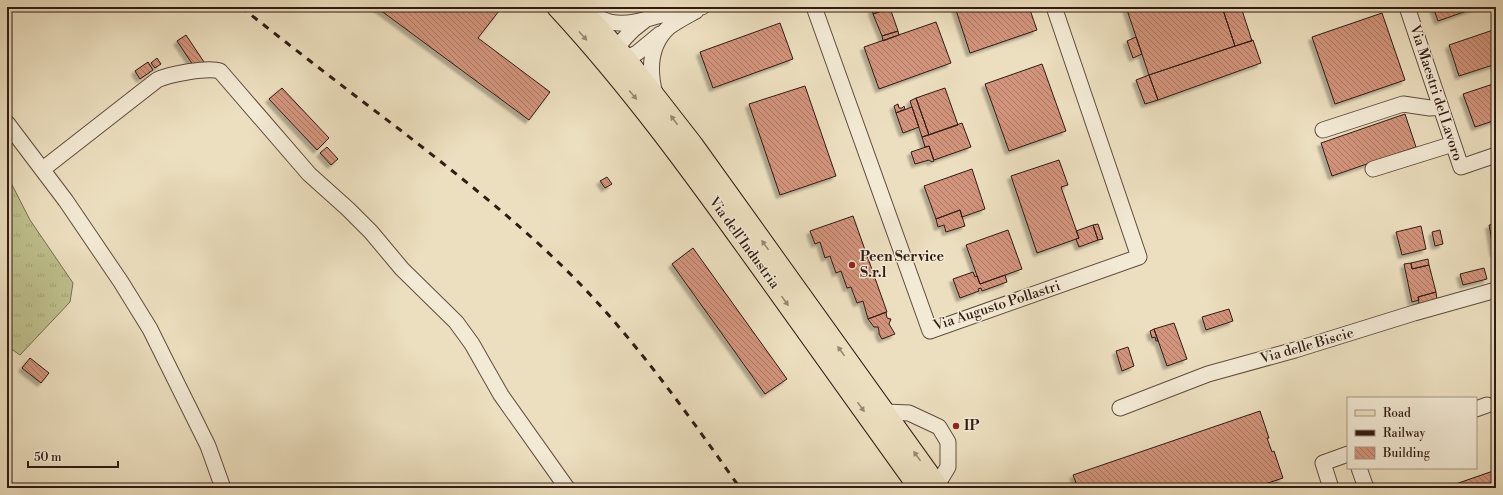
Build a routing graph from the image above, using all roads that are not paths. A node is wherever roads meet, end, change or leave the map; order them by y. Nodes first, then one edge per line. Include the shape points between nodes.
1 (557, 7) edge
2 (702, 7) edge
3 (814, 7) edge
4 (1054, 7) edge
5 (1407, 7) edge
6 (580, 8) edge
7 (645, 20) junction
8 (669, 28) junction
9 (617, 58) junction
10 (655, 95) junction
11 (1441, 107) junction
12 (1323, 130) dead end
13 (9, 131) edge
14 (1453, 144) junction
15 (1496, 155) edge
16 (42, 169) junction
17 (1373, 169) dead end
18 (1496, 290) edge
19 (1120, 408) dead end
20 (885, 412) junction
21 (1347, 454) edge
22 (1359, 469) edge
23 (932, 487) edge
24 (224, 488) edge
25 (567, 488) edge
26 (1331, 488) edge
27 (1366, 488) edge

1 -> 9 main road, Via dell'Industria
2 - 7 street
2 - 8 street
3 - 4 street, Via Augusto Pollastri via 930,331 1139,257
5 - 11 street, Via Maestri del Lavoro
6 - 7 street via 611,22
6 - 9 main road, Via dell'Industria
7 - 9 street via 630,32
8 - 9 street via 637,53
8 - 10 street via 654,50 651,65
9 - 10 main road, Via dell'Industria
9 -> 23 main road, Via dell'Industria via 637,100
20 -> 10 main road, Via dell'Industria
11 - 12 street via 1403,104
11 - 14 street, Via Maestri del Lavoro
13 - 16 street
14 - 15 street, Via Maestri del Lavoro via 1461,167
14 - 17 street
16 - 24 street via 121,282 150,330 208,446
16 - 25 street via 157,80 203,70 220,72 310,174 371,232 402,269 456,322 472,344 501,395
18 - 19 street, Via delle Biscie via 1208,374
23 -> 20 main road, Via dell'Industria
20 - 23 street via 909,413 939,427 948,442 948,467
21 - 26 street via 1323,463
22 - 27 street

